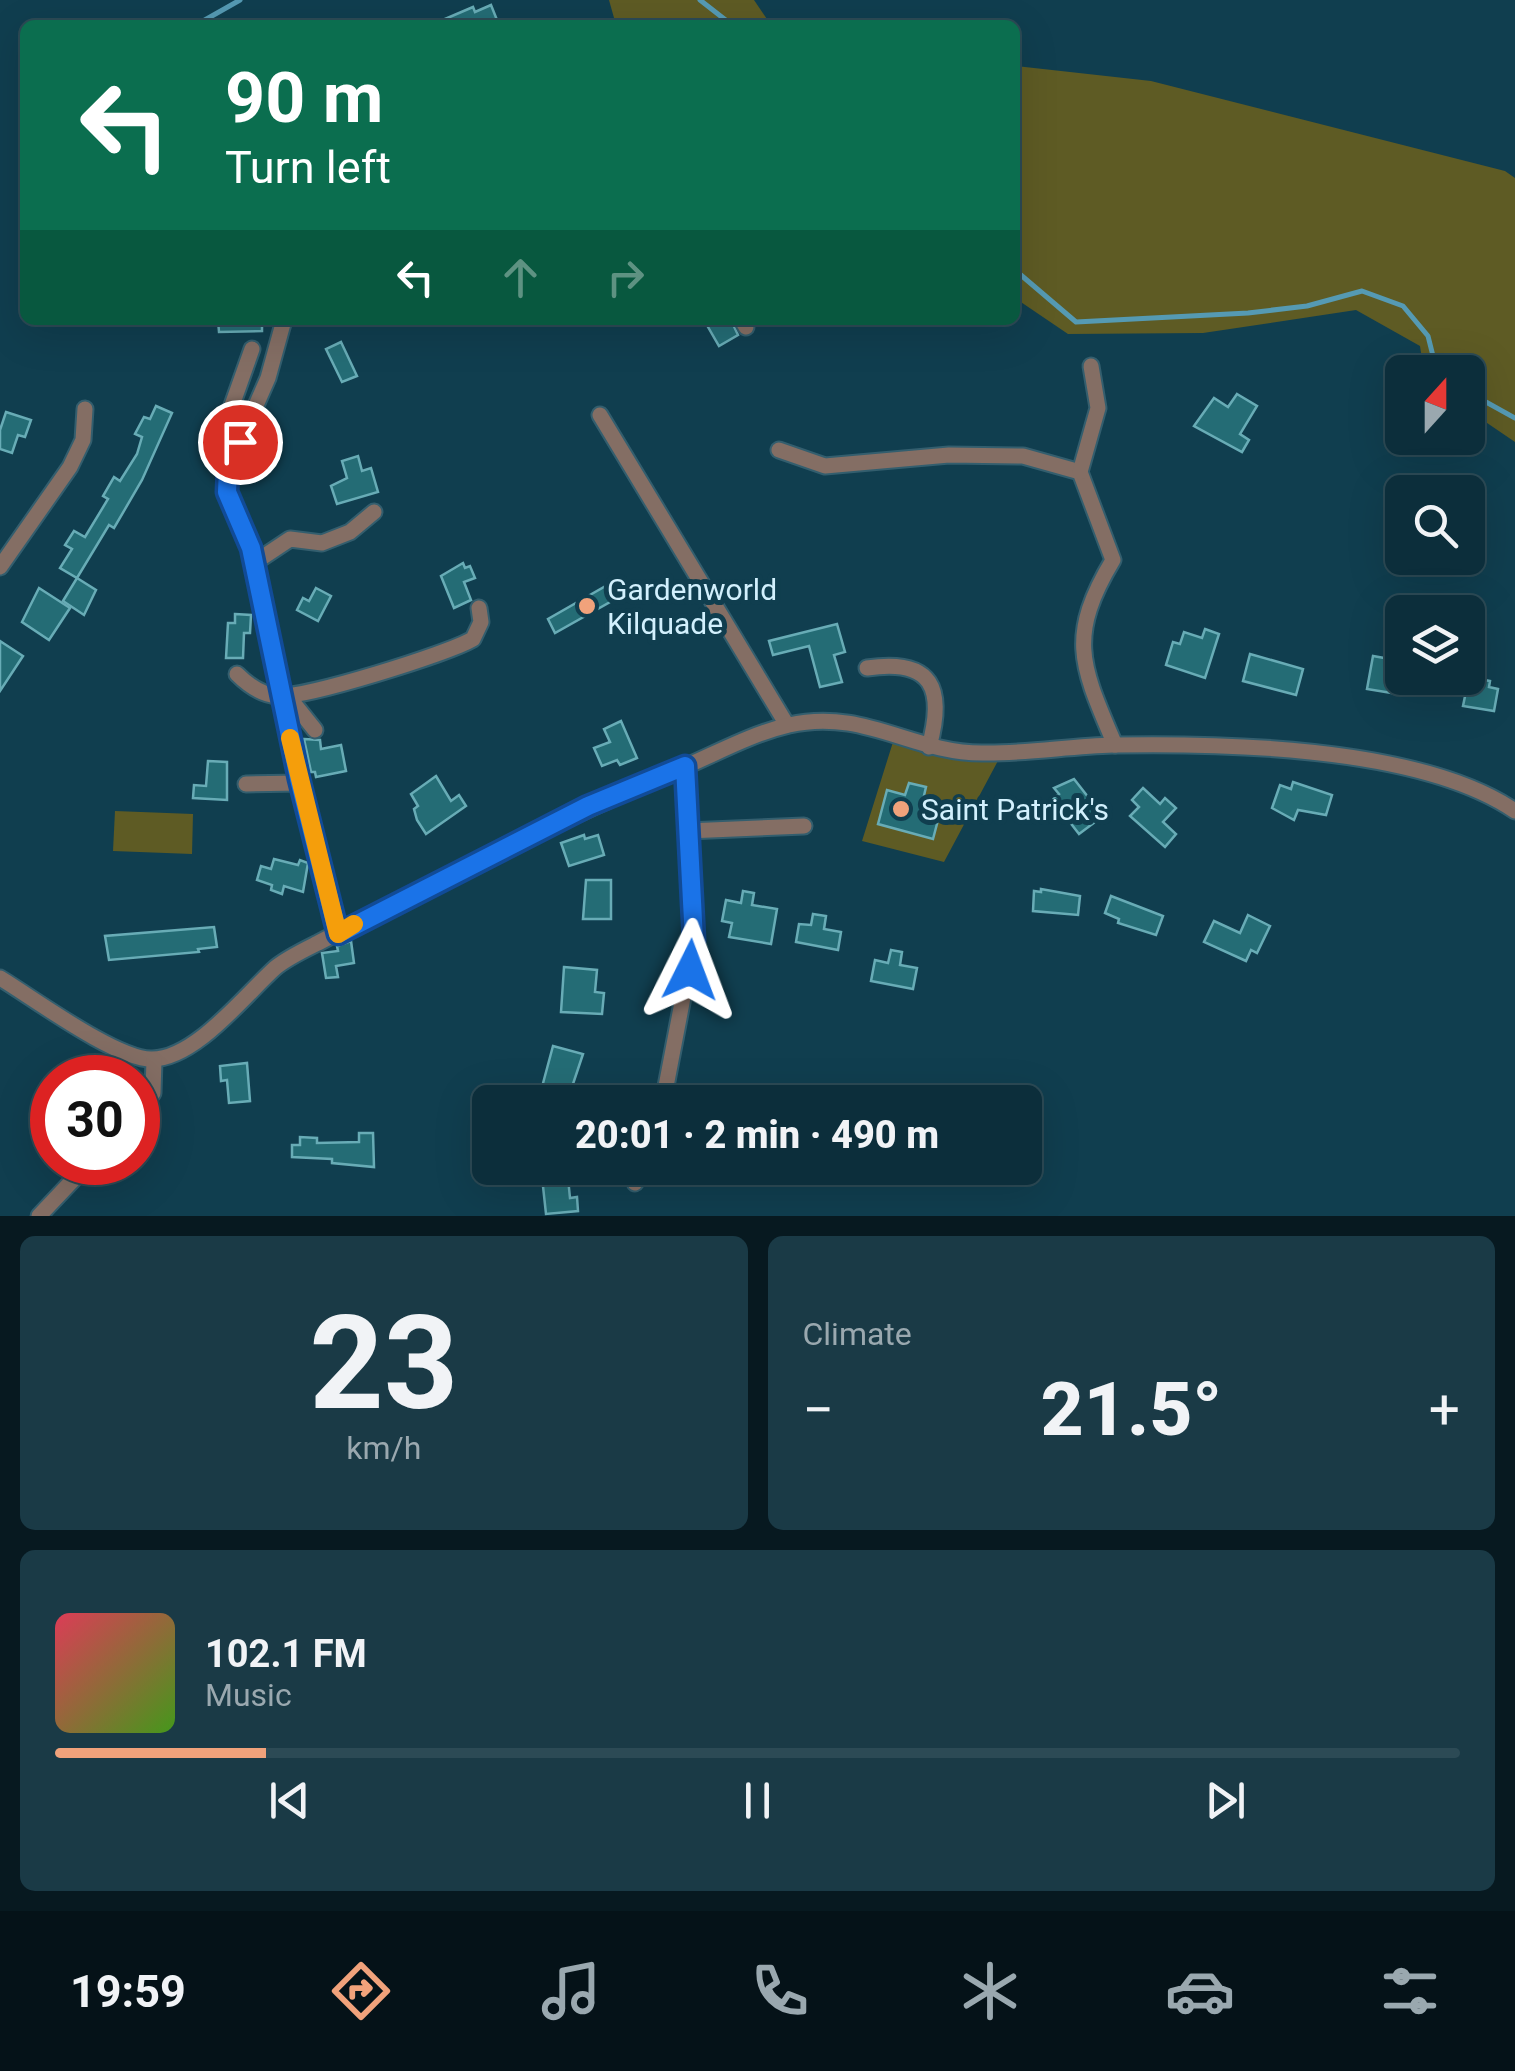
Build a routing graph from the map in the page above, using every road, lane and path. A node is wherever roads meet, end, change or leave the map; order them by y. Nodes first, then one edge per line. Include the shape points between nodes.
1 (283, 325) edge
2 (252, 348) dead end
3 (1091, 366) dead end
4 (85, 410) dead end
5 (600, 414) dead end
6 (779, 450) dead end
7 (230, 465) junction
8 (1080, 472) junction
9 (374, 512) dead end
10 (254, 563) junction
11 (0, 567) edge
12 (478, 608) dead end
13 (867, 668) dead end
14 (238, 674) dead end
15 (284, 696) junction
16 (787, 726) junction
17 (315, 730) dead end
18 (1115, 745) junction
19 (929, 746) junction
20 (685, 766) junction
21 (300, 783) junction
22 (246, 784) dead end
23 (1515, 810) edge
24 (804, 826) dead end
25 (687, 831) junction
26 (338, 934) junction
27 (0, 978) edge
28 (131, 1055) edge
29 (160, 1058) edge
30 (666, 1085) edge
31 (68, 1185) edge
32 (39, 1216) edge

1 - 7 street
2 - 7 street via 219,442
3 - 8 street via 1098,408
4 - 11 street via 83,440 70,467
5 - 16 street
6 - 8 street via 825,466 1024,456
7 - 10 street via 227,492
8 - 18 street via 1113,560 1088,602 1084,668
9 - 10 street via 350,532 322,542 290,540
10 - 15 street
12 - 15 street via 479,627 464,644
13 - 19 street via 894,664 923,676 939,712
14 - 15 street via 259,690
15 - 17 street
15 - 21 street
16 - 19 street via 828,720 889,730
16 - 20 street
18 - 19 street via 980,754
18 - 23 street via 1339,756 1439,774
20 - 25 street
20 - 26 street via 588,806
21 - 22 street
21 - 26 street
24 - 25 street
25 - 30 street via 694,940
26 - 29 street via 279,964 188,1048
27 - 28 street
31 - 32 street

